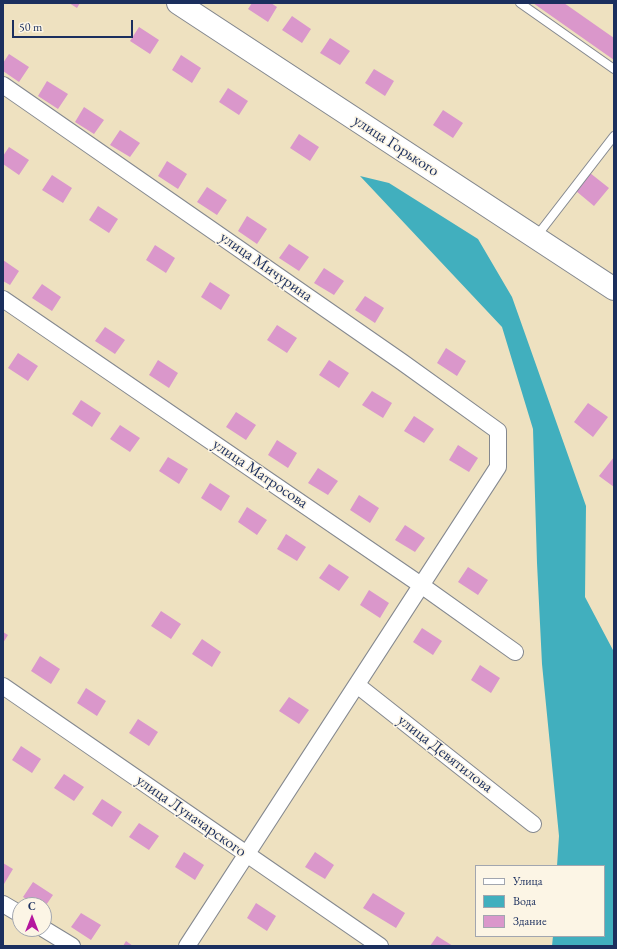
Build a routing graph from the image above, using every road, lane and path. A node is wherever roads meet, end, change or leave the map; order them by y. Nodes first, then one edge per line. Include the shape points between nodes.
1 (178, 3) edge
2 (520, 3) edge
3 (614, 69) edge
4 (3, 85) edge
5 (614, 136) edge
6 (536, 238) junction
7 (614, 289) edge
8 (3, 299) edge
9 (422, 585) junction
10 (515, 652) dead end
11 (357, 685) junction
12 (3, 686) edge
13 (533, 824) dead end
14 (246, 855) junction
15 (3, 904) edge
16 (12, 909) edge
17 (52, 934) edge
18 (72, 946) edge
19 (187, 946) edge
20 (380, 946) edge

1 - 6 main road, улица Горького
2 - 3 lane
4 - 9 street, улица Мичурина via 498,431 498,466
5 - 6 lane
6 - 7 main road, улица Горького
8 - 9 street, улица Матросова
9 - 10 street, улица Матросова
9 - 11 street
11 - 13 street, улица Девятилова
11 - 14 street
12 - 14 street, улица Луначарского
14 - 19 street
14 - 20 street, улица Луначарского
15 - 16 street
17 - 18 street

